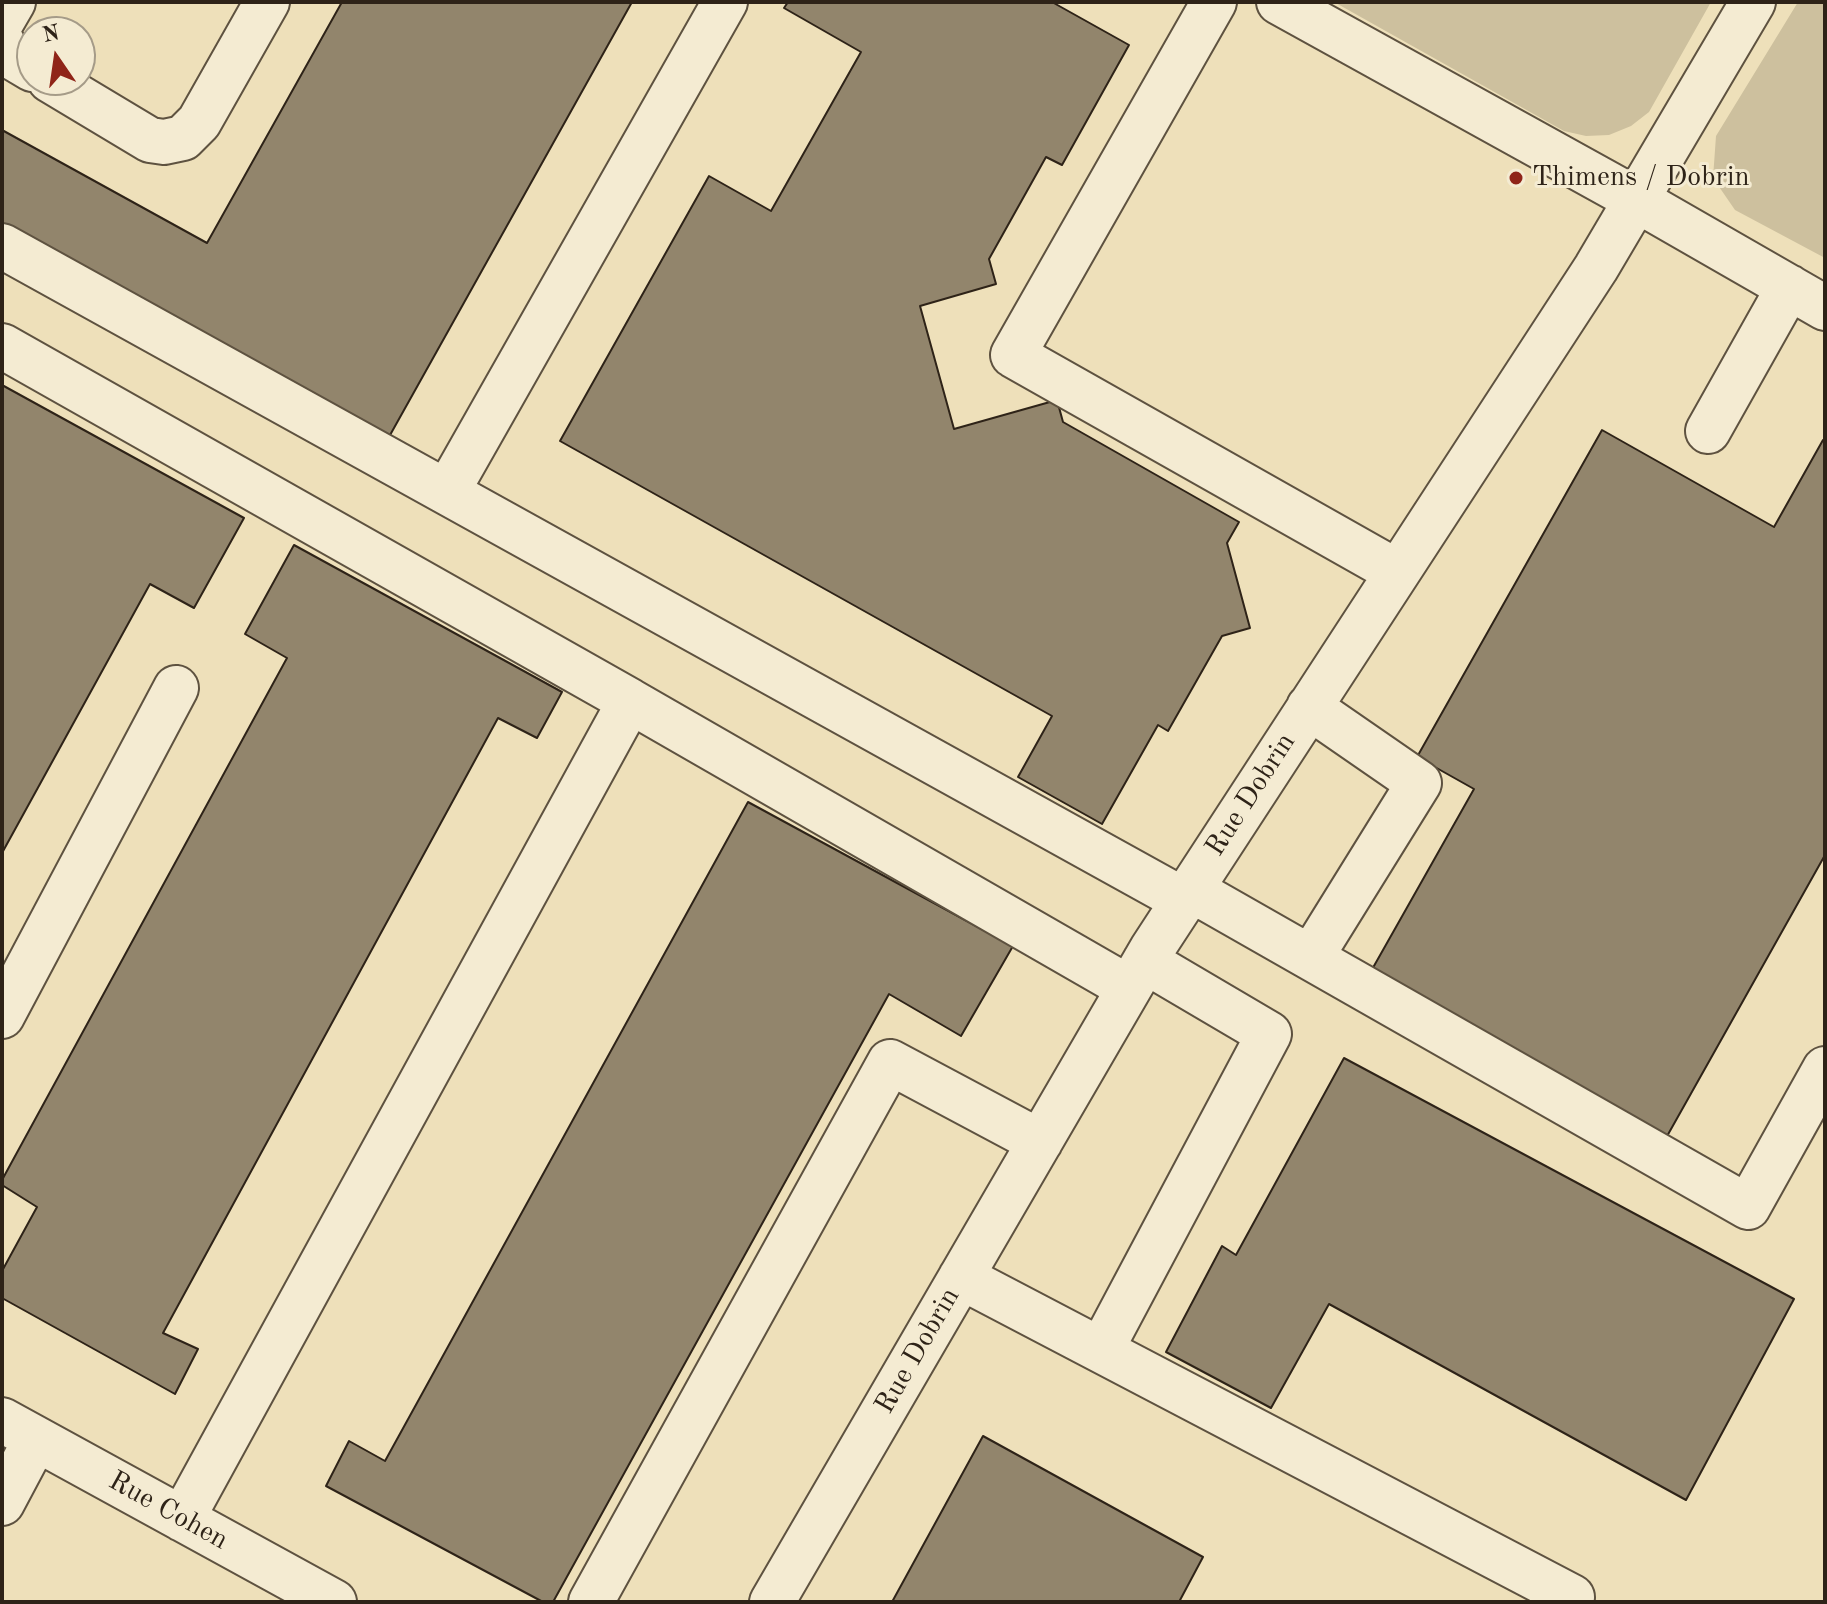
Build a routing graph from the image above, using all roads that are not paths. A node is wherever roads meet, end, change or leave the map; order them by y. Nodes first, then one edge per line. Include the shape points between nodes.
1 (13, 2) edge
2 (267, 2) edge
3 (725, 2) edge
4 (1214, 2) edge
5 (1279, 2) edge
6 (1753, 2) edge
7 (2, 21) edge
8 (2, 42) edge
9 (16, 59) edge
10 (77, 96) edge
11 (1637, 200) junction
12 (2, 246) edge
13 (1807, 298) edge
14 (2, 346) edge
15 (1708, 431) dead end
16 (447, 492) junction
17 (1397, 572) junction
18 (176, 688) dead end
19 (630, 701) junction
20 (1309, 707) junction
21 (1187, 894) junction
22 (1311, 957) junction
23 (1137, 974) junction
24 (2, 1016) edge
25 (1825, 1069) edge
26 (1040, 1142) junction
27 (961, 1277) junction
28 (1101, 1350) junction
29 (19, 1430) edge
30 (2, 1503) edge
31 (182, 1519) junction
32 (1572, 1597) dead end
33 (334, 1602) edge
34 (591, 1602) edge
35 (772, 1602) edge

1 - 7 street
2 - 10 street via 199,122 183,138 150,140
3 - 16 street
4 - 17 street via 1013,355
5 - 11 street
6 - 11 street, Rue Dobrin
8 - 9 street
11 - 13 street
11 - 17 street, Rue Dobrin
12 - 16 street
13 - 15 street
14 - 19 street
16 - 21 street
17 - 20 street, Rue Dobrin
18 - 24 street
19 - 23 street
19 - 31 street
20 - 21 street, Rue Dobrin
20 - 22 street via 1419,783
21 - 22 street
21 - 23 street, Rue Dobrin
22 - 25 street via 1748,1207
23 - 26 street, Rue Dobrin
23 - 28 street via 1269,1034
26 - 27 street, Rue Dobrin
26 - 34 street via 890,1062
27 - 28 street
27 - 35 street, Rue Dobrin
28 - 32 street
29 - 30 street
29 - 31 street, Rue Cohen
31 - 33 street, Rue Cohen

